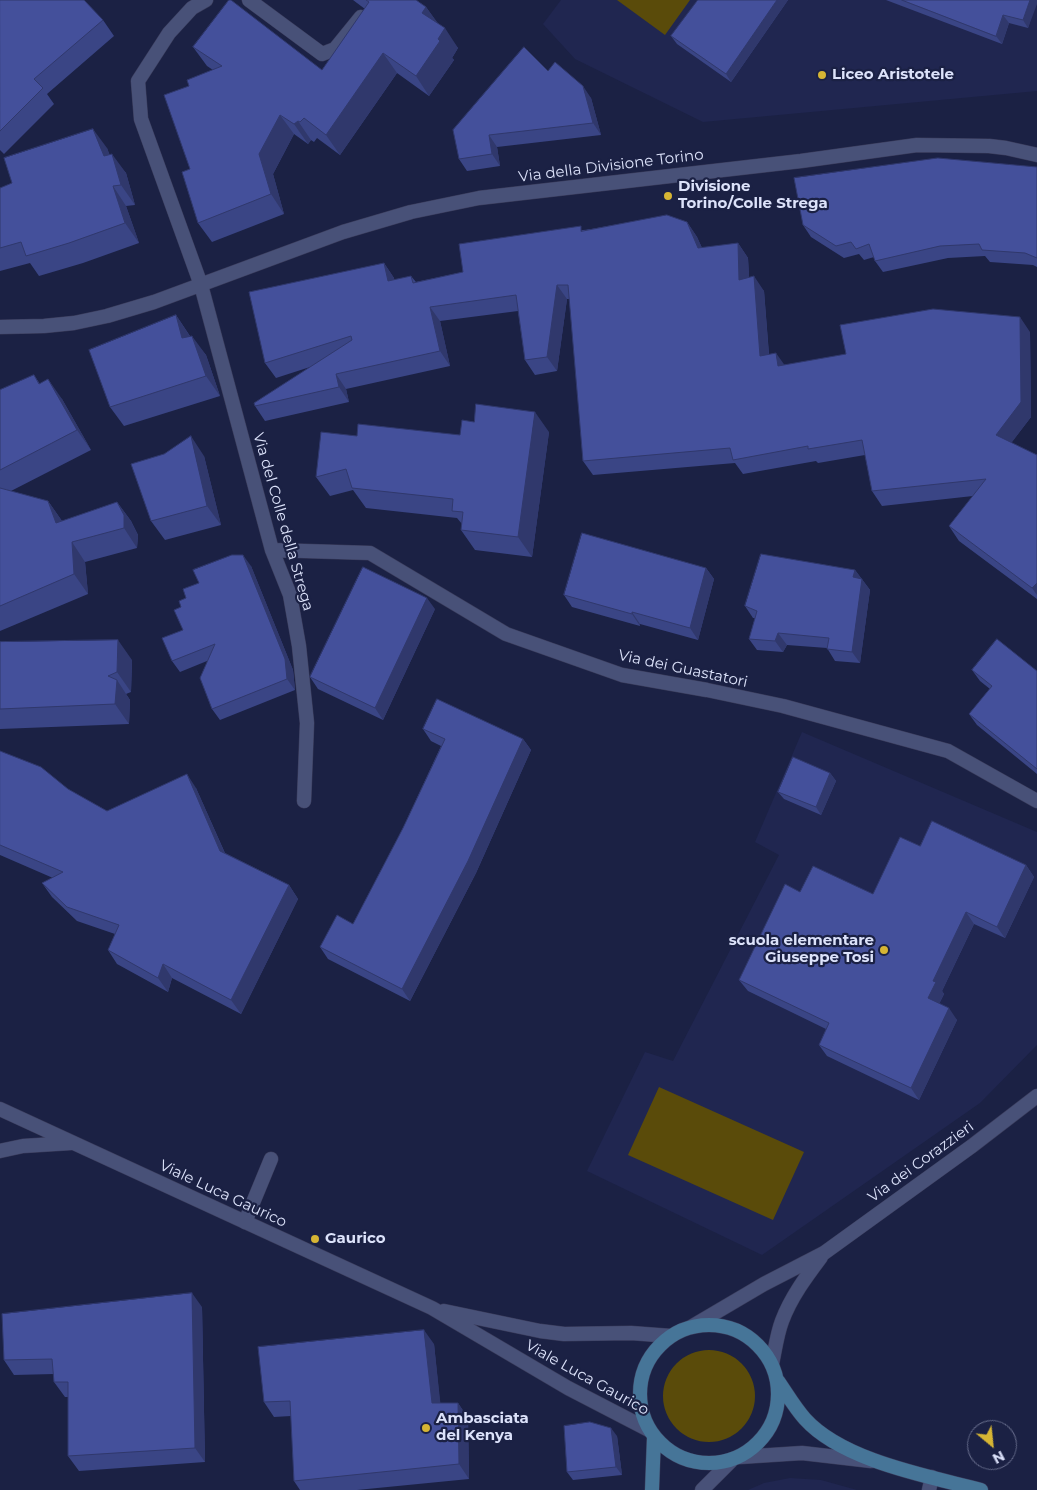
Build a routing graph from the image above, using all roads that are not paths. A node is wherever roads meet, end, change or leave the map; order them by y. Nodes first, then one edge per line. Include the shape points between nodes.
1 (206, 0) edge
2 (249, 0) edge
3 (361, 17) edge
4 (1037, 155) edge
5 (200, 285) junction
6 (0, 326) edge
7 (272, 550) junction
8 (304, 801) dead end
9 (1037, 801) edge
10 (1037, 1096) edge
11 (0, 1109) edge
12 (73, 1143) junction
13 (0, 1151) edge
14 (271, 1159) dead end
15 (244, 1222) junction
16 (824, 1253) junction
17 (432, 1308) junction
18 (691, 1327) junction
19 (671, 1336) junction
20 (772, 1364) junction
21 (777, 1380) junction
22 (652, 1434) junction
23 (735, 1459) junction
24 (873, 1461) junction
25 (931, 1484) edge
26 (652, 1490) edge
27 (702, 1490) edge
28 (981, 1490) edge

1 - 5 street via 192,8 169,33 138,81 142,119
2 - 3 street via 322,54 335,49
4 - 5 street, Via della Divisione Torino via 989,146 917,144 801,161 479,198 411,212 343,232
5 - 6 street, Via della Divisione Torino via 90,320 44,326
5 - 7 street, Via del Colle della Strega
7 - 8 street, Via del Colle della Strega via 290,595 299,646 307,723
7 - 9 street, Via dei Guastatori via 370,553 506,634 622,675 783,706 948,751
10 - 16 street, Via dei Corazzieri
11 - 12 street, Viale Luca Gaurico
12 - 13 street via 22,1146
12 - 15 street, Viale Luca Gaurico
14 - 15 street
15 - 17 street, Viale Luca Gaurico
16 - 18 street, Via dei Corazzieri
16 - 20 street, Via dei Corazzieri via 788,1306
17 - 19 street, Viale Luca Gaurico via 564,1334
17 - 22 street, Viale Luca Gaurico
18 - 19 main road
18 - 20 main road via 707,1324 745,1334 757,1343
19 - 22 main road via 656,1348 642,1374 640,1403
20 - 21 main road
21 - 23 main road via 778,1400 772,1424 759,1442
21 - 24 main road via 812,1426 831,1440
22 - 23 main road via 669,1451 687,1460 705,1463
22 - 26 main road
23 - 24 street via 802,1453
23 - 27 street
24 - 25 main road
25 - 28 main road

